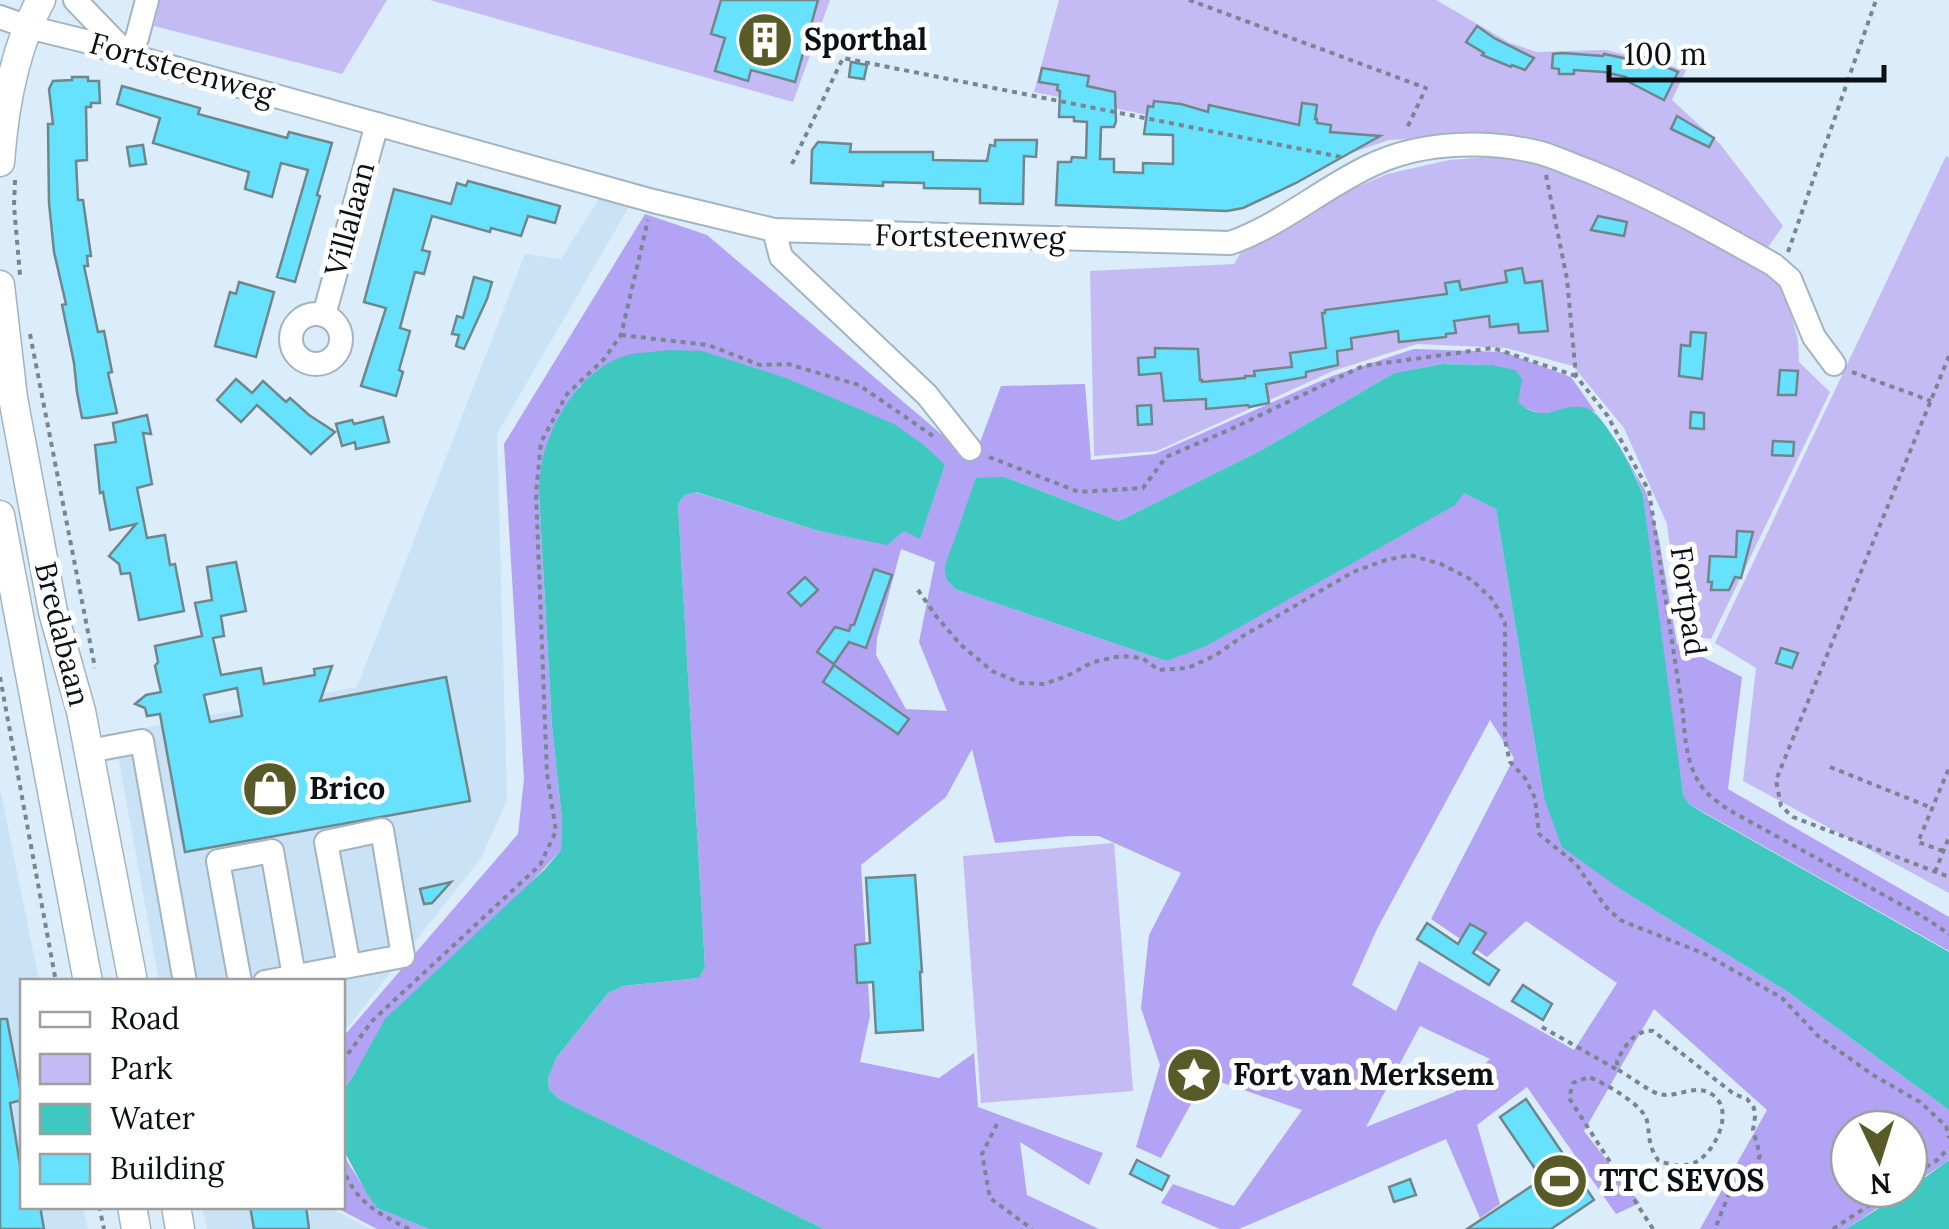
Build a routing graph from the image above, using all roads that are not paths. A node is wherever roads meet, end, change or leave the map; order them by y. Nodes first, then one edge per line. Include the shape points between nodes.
1 (41, 0) edge
2 (76, 0) edge
3 (148, 0) edge
4 (0, 17) edge
5 (28, 27) junction
6 (128, 55) junction
7 (377, 124) junction
8 (8, 170) edge
9 (774, 230) junction
10 (11, 286) edge
11 (324, 314) dead end
12 (1834, 364) road end
13 (970, 449) road end
14 (0, 515) edge
15 (89, 751) junction
16 (58, 824) junction
17 (103, 824) junction
18 (349, 966) junction
19 (294, 976) junction
20 (87, 979) edge
21 (132, 979) edge
22 (184, 979) edge
23 (239, 979) edge
24 (280, 979) edge

1 - 5 main road
2 - 6 street
3 - 6 street
4 - 5 street, Fortsteenweg
5 - 6 street, Fortsteenweg
5 - 8 main road via 9,95
6 - 7 street, Fortsteenweg
7 - 9 street, Fortsteenweg
7 - 11 street, Villalaan
9 - 12 street, Fortsteenweg via 1230,243 1392,157 1461,145 1508,148 1542,154 1652,199 1774,265 1790,280 1814,337
9 - 13 street via 781,257 927,396
10 - 15 main road, Bredabaan via 13,398 49,592
14 - 16 main road, Bredabaan
15 - 17 main road, Bredabaan
15 - 22 street via 142,741
16 - 17 main road via 76,800 93,804
16 - 20 main road, Bredabaan
17 - 21 main road, Bredabaan
18 - 18 street via 326,842 382,830 403,956
18 - 19 street
19 - 23 street via 272,851 218,861
19 - 24 street

